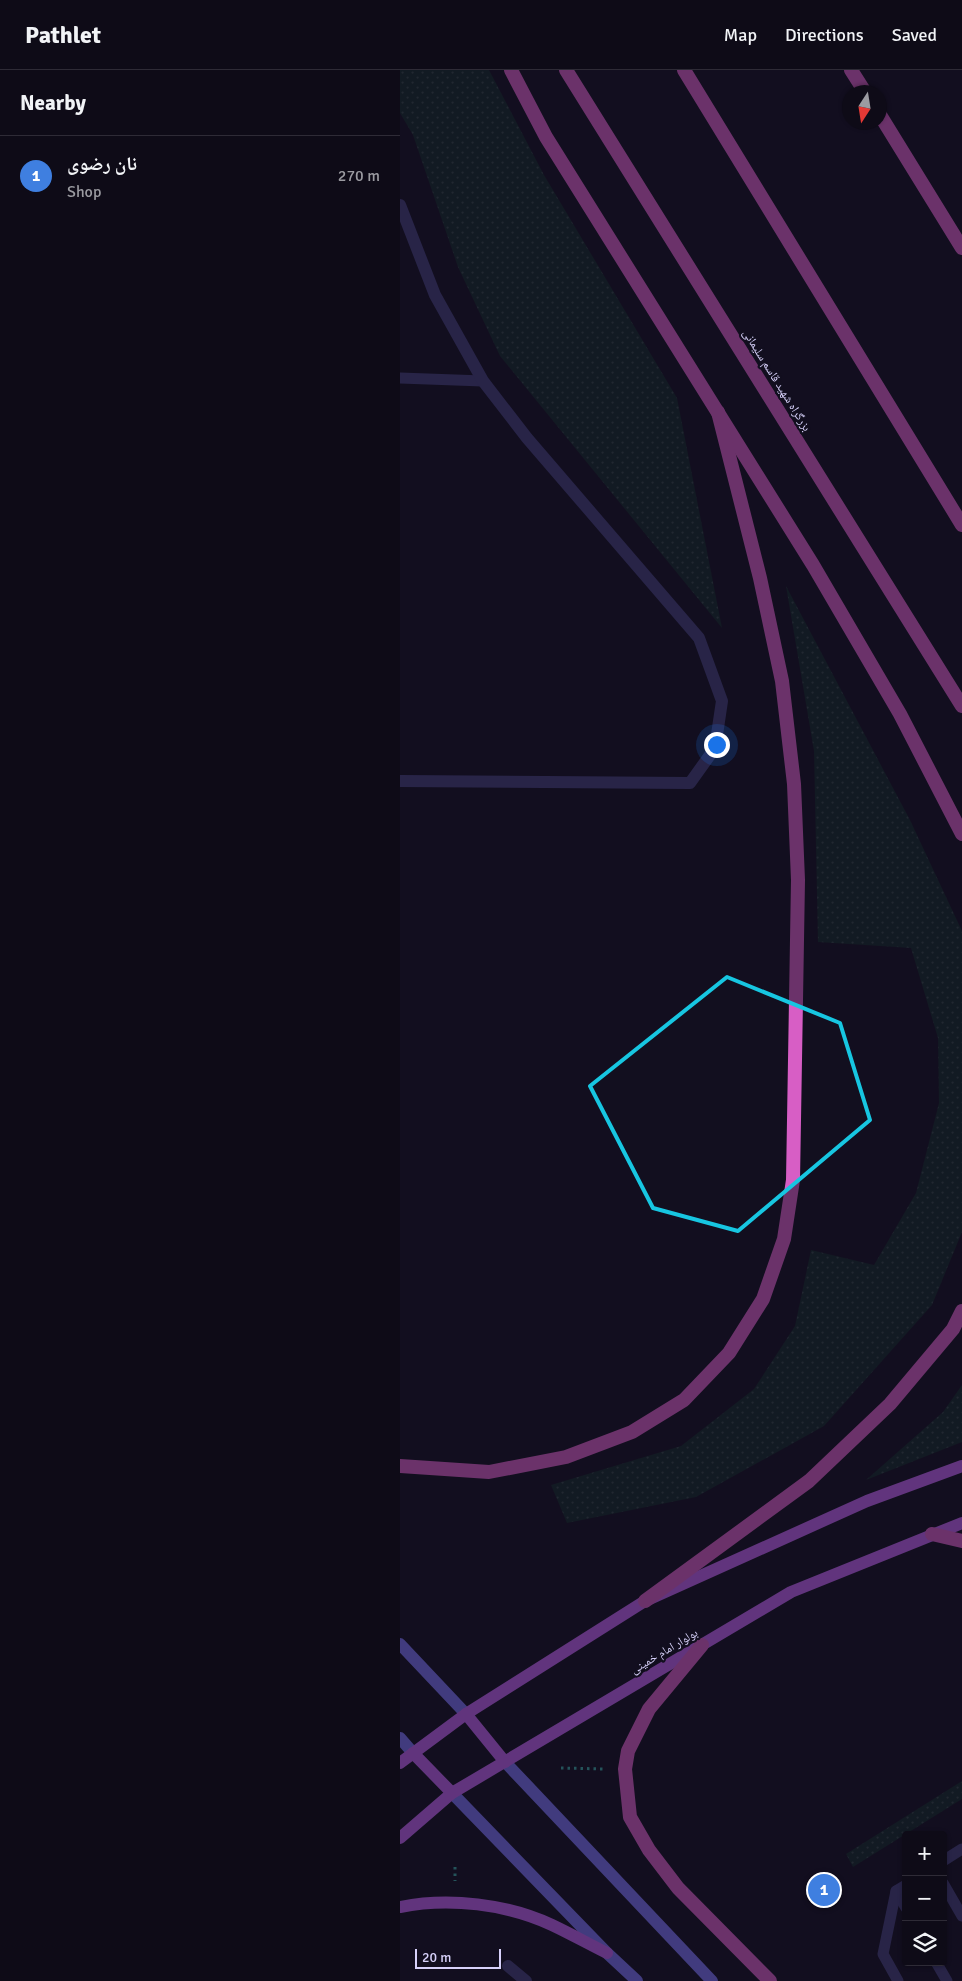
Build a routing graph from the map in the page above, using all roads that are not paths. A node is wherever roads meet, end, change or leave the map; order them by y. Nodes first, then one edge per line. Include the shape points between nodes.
1 (511, 70) edge
2 (566, 70) edge
3 (684, 70) edge
4 (851, 70) edge
5 (861, 85) edge
6 (887, 126) edge
7 (400, 205) edge
8 (961, 244) edge
9 (400, 378) edge
10 (483, 381) junction
11 (718, 412) junction
12 (962, 525) edge
13 (962, 706) edge
14 (400, 781) edge
15 (962, 834) edge
16 (962, 1311) edge
17 (400, 1466) edge
18 (962, 1466) edge
19 (962, 1523) edge
20 (932, 1534) junction
21 (962, 1541) edge
22 (645, 1601) junction
23 (400, 1644) edge
24 (702, 1645) junction
25 (466, 1714) junction
26 (400, 1738) edge
27 (413, 1753) junction
28 (505, 1762) junction
29 (400, 1763) edge
30 (452, 1793) junction
31 (400, 1838) edge
32 (962, 1848) edge
33 (947, 1858) edge
34 (901, 1888) edge
35 (947, 1890) edge
36 (400, 1907) edge
37 (962, 1916) edge
38 (607, 1953) junction
39 (508, 1966) dead end
40 (938, 1966) edge
41 (526, 1981) edge
42 (637, 1981) edge
43 (712, 1981) edge
44 (770, 1981) edge
45 (898, 1981) edge
46 (947, 1981) edge

1 - 11 highway via 546,137
2 - 13 highway, بزرگراه شهید قاسم سلیمانی
3 - 12 highway
4 - 5 highway
6 - 8 highway
7 - 10 street via 435,295
9 - 10 lane
10 - 14 street via 527,438 699,638 722,701 715,748 690,783
11 - 15 highway via 900,714
11 - 17 highway via 782,681 794,784 798,880 793,1170 784,1239 763,1299 729,1353 684,1400 632,1432 566,1457 489,1472
16 - 22 highway via 953,1329 890,1404 809,1481
18 - 22 main road via 867,1501
19 - 20 main road, بولوار امام خمینی
20 - 21 highway
20 - 24 main road, بولوار امام خمینی via 791,1592
22 - 25 main road
23 - 25 main road
24 - 28 main road, بولوار امام خمینی
24 - 44 highway via 649,1709 628,1751 625,1769 630,1817 649,1850 678,1888
25 - 27 main road
25 - 28 main road
26 - 27 main road
27 - 29 main road
27 - 30 main road
28 - 30 main road, بولوار امام خمینی
28 - 43 main road
30 - 31 main road, بولوار امام خمینی
30 - 38 main road
32 - 33 lane
34 - 45 lane via 883,1954
35 - 37 lane
36 - 38 main road via 455,1902 506,1909 550,1924
38 - 42 main road
39 - 41 street
40 - 46 lane

